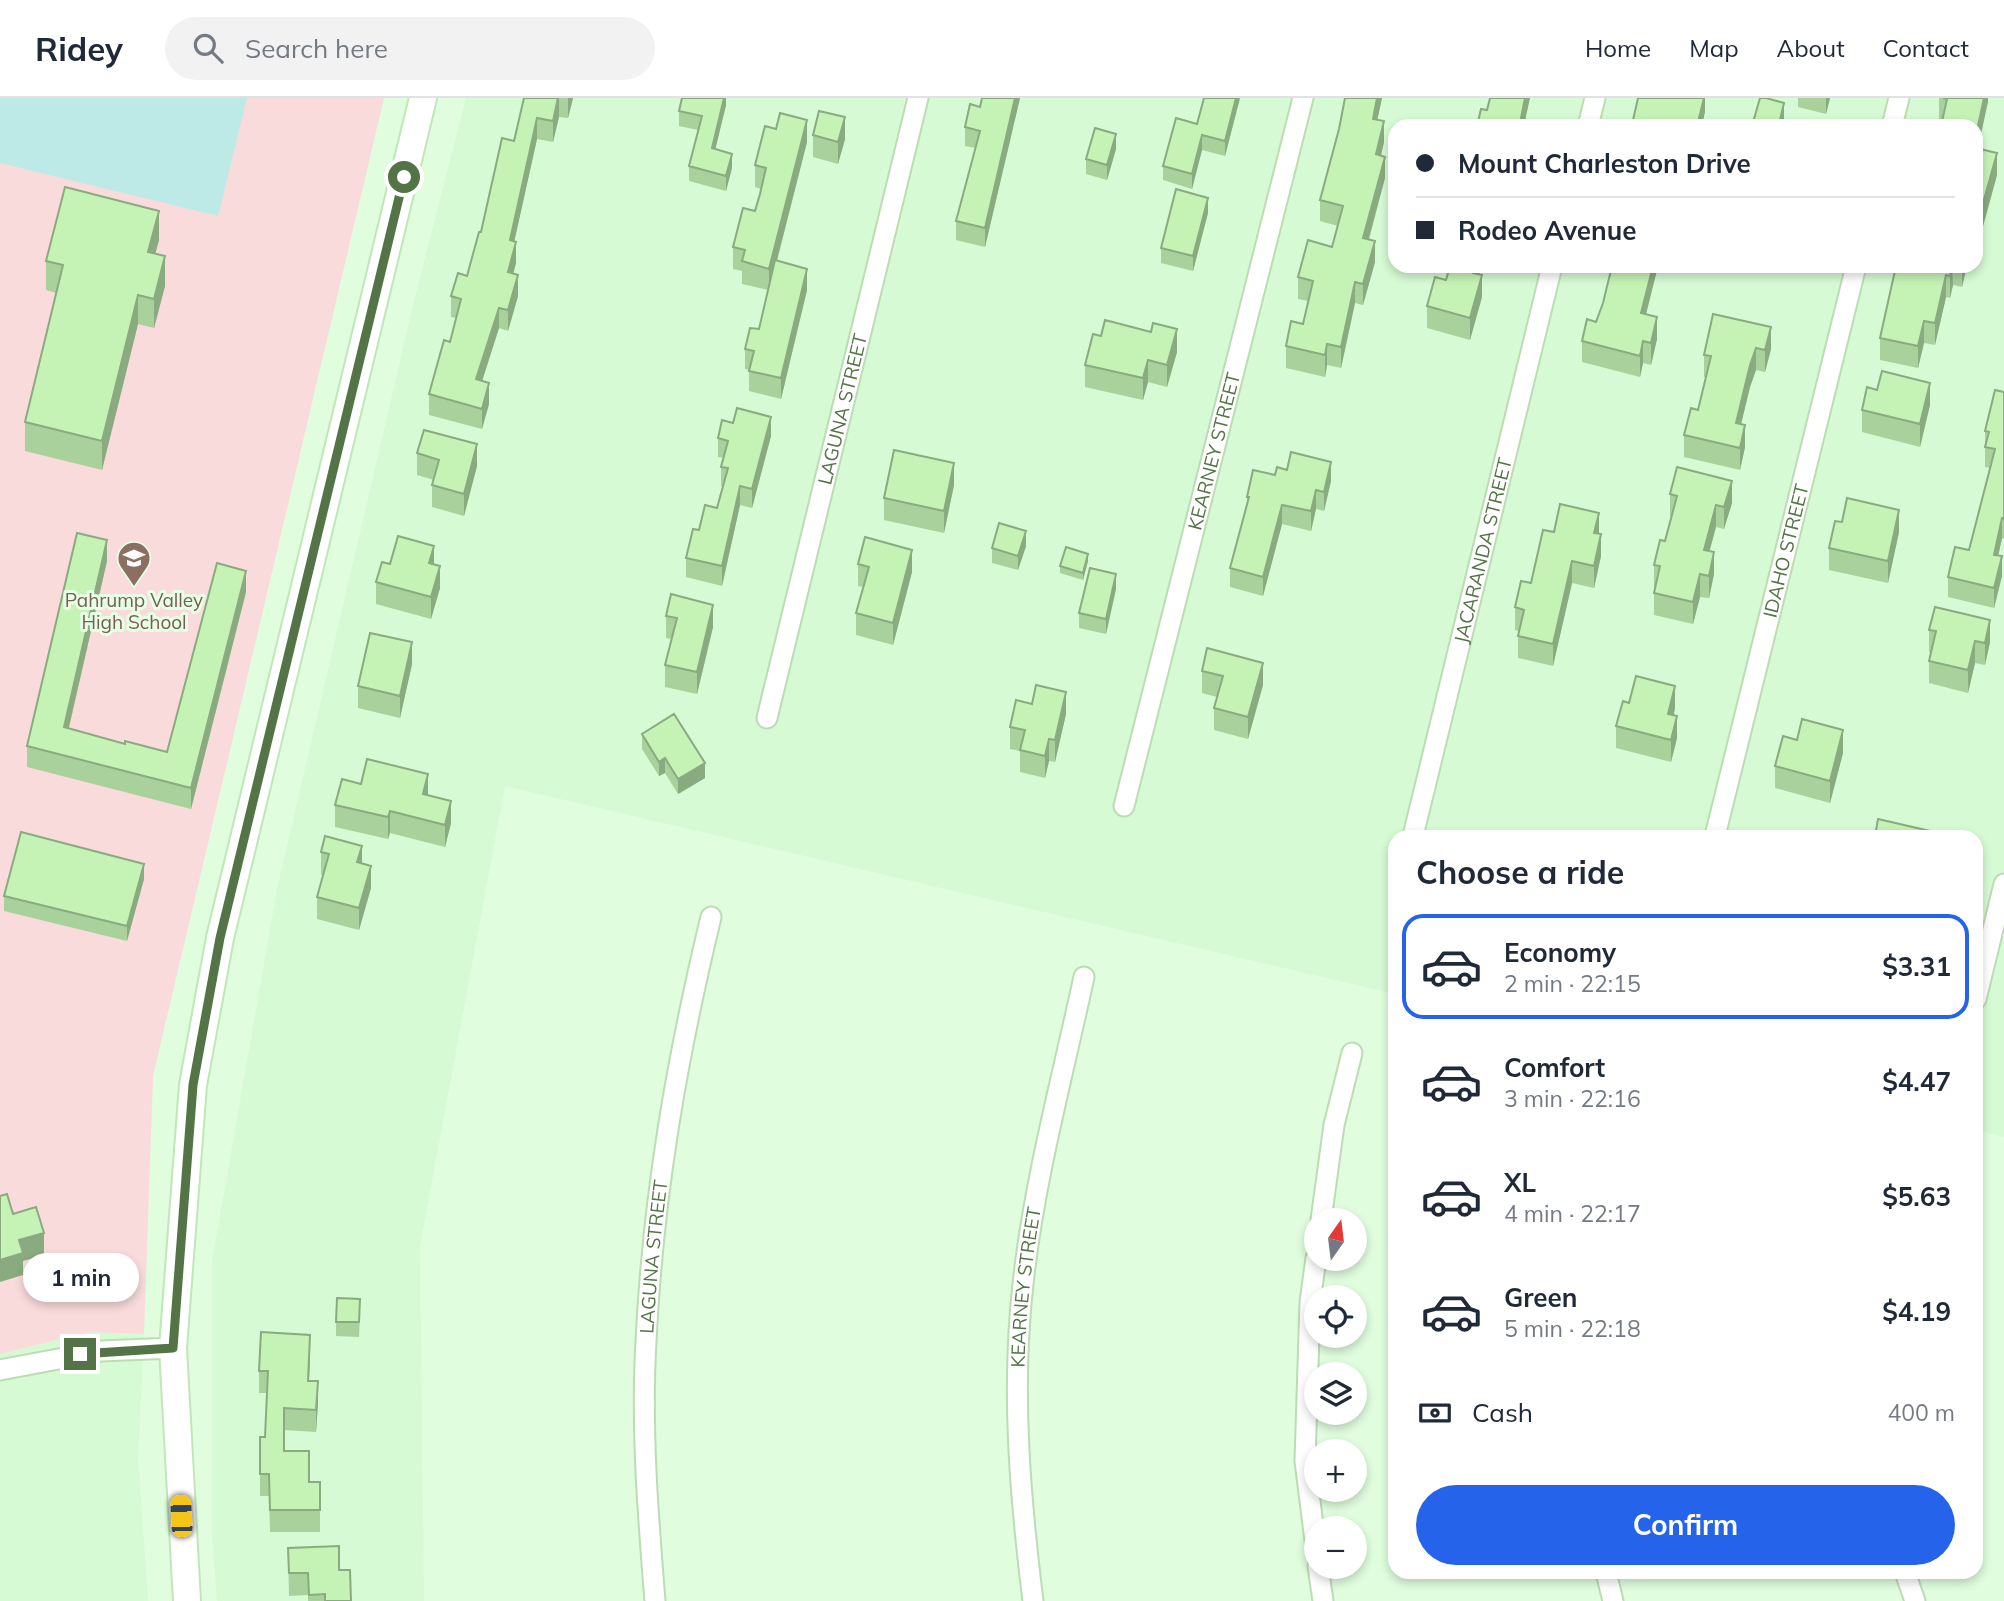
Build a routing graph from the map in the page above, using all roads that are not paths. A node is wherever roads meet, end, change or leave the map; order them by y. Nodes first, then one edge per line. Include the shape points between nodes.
1 (424, 98) edge
2 (918, 98) edge
3 (1303, 98) edge
4 (1595, 98) edge
5 (1899, 98) edge
6 (1590, 119) edge
7 (1894, 119) edge
8 (1550, 273) edge
9 (1854, 273) edge
10 (767, 718) dead end
11 (1124, 806) dead end
12 (1414, 830) edge
13 (1716, 830) edge
14 (2004, 884) edge
15 (711, 917) dead end
16 (1983, 970) edge
17 (1084, 977) dead end
18 (1352, 1053) dead end
19 (1323, 1208) edge
20 (1314, 1271) edge
21 (173, 1348) junction
22 (0, 1370) edge
23 (1312, 1516) edge
24 (1320, 1579) edge
25 (1608, 1579) edge
26 (1907, 1579) edge
27 (187, 1601) edge
28 (655, 1601) edge
29 (1033, 1601) edge
30 (1323, 1601) edge
31 (1613, 1601) edge
32 (1915, 1601) edge

1 - 21 street via 220,938 193,1085
2 - 10 street, LAGUNA STREET
3 - 11 street, KEARNEY STREET
4 - 6 street
5 - 7 street
8 - 12 street, JACARANDA STREET
9 - 13 street, IDAHO STREET
14 - 16 street
15 - 28 street, LAGUNA STREET via 682,1033 653,1241 646,1344 646,1482
17 - 29 street, KEARNEY STREET via 1031,1220 1023,1286 1017,1399 1022,1514
18 - 19 street via 1334,1125
20 - 23 street via 1304,1461
21 - 22 street via 101,1351
21 - 27 street
24 - 30 street
25 - 31 street
26 - 32 street

